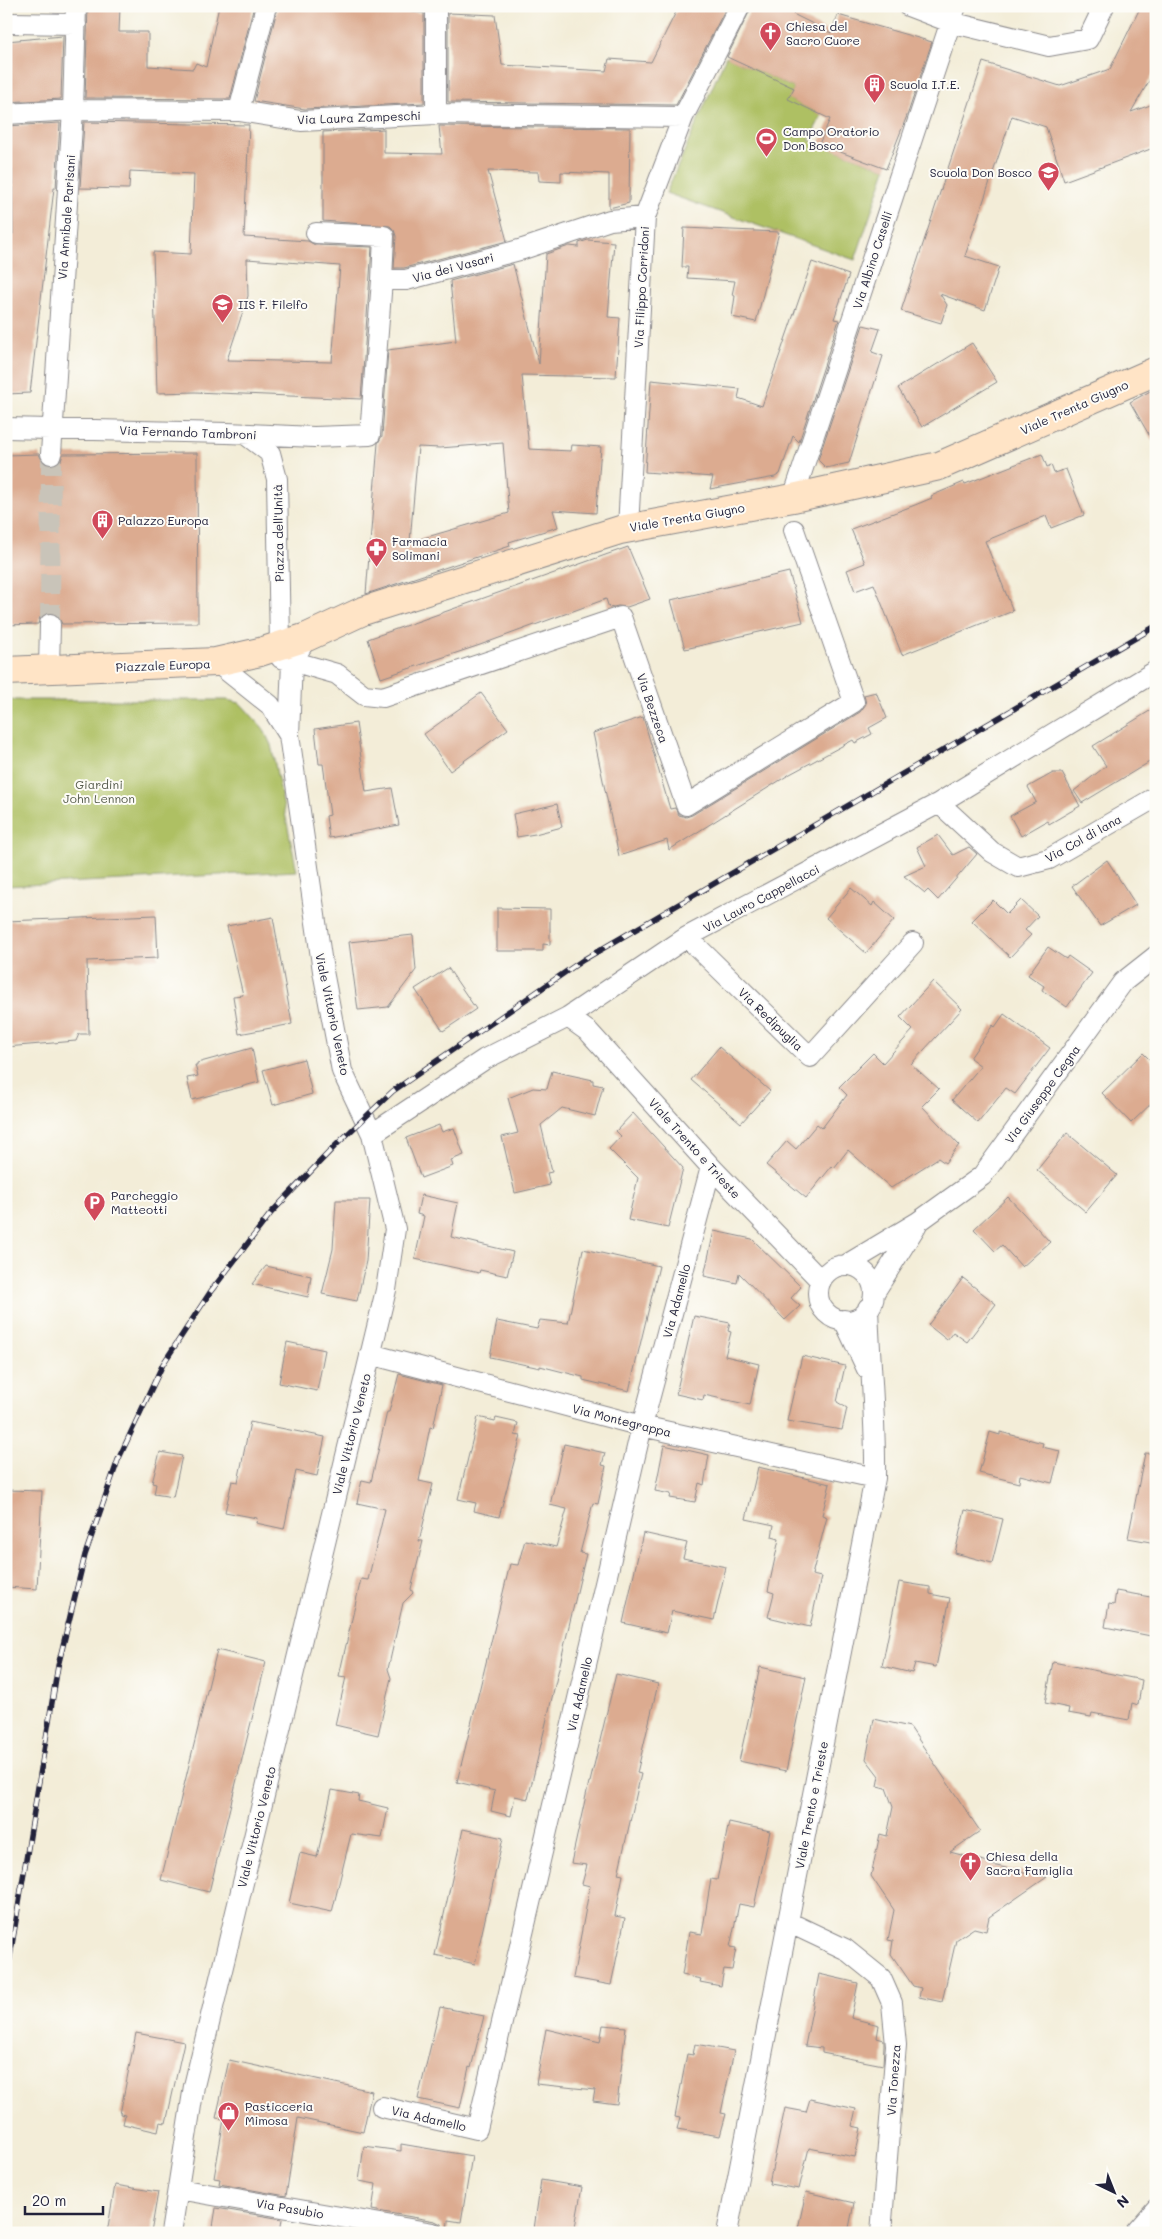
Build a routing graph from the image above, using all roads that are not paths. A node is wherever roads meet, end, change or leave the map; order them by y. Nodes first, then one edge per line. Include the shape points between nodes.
1 (266, 6) edge
2 (436, 6) edge
3 (740, 6) edge
4 (908, 6) edge
5 (1104, 6) edge
6 (953, 14) edge
7 (76, 15) edge
8 (9, 23) dead end
9 (73, 110) junction
10 (239, 112) junction
11 (6, 114) edge
12 (436, 114) junction
13 (683, 117) junction
14 (645, 217) junction
15 (316, 233) dead end
16 (382, 280) junction
17 (1156, 371) edge
18 (6, 428) edge
19 (52, 428) junction
20 (244, 434) junction
21 (51, 454) tunnel mouth
22 (793, 498) junction
23 (628, 528) junction
24 (794, 530) dead end
25 (50, 624) tunnel mouth
26 (277, 653) junction
27 (216, 662) junction
28 (49, 670) junction
29 (6, 671) edge
30 (1156, 671) edge
31 (289, 735) junction
32 (1156, 797) edge
33 (939, 803) junction
34 (687, 937) junction
35 (912, 943) dead end
36 (1156, 956) edge
37 (568, 1017) junction
38 (372, 1134) junction
39 (711, 1167) junction
40 (918, 1222) junction
41 (846, 1265) junction
42 (821, 1280) junction
43 (871, 1300) junction
44 (844, 1320) junction
45 (370, 1354) junction
46 (870, 1375) junction
47 (642, 1426) junction
48 (875, 1478) junction
49 (788, 1922) junction
50 (382, 2107) dead end
51 (178, 2189) junction
52 (1156, 2209) edge
53 (171, 2233) edge
54 (433, 2233) edge
55 (727, 2233) edge
56 (881, 2233) edge
57 (1134, 2233) edge

1 - 10 street
2 - 12 street
3 - 13 street, Via Filippo Corridoni
4 - 6 street
5 - 6 street via 1088,39 1049,46
6 - 22 street, Via Albino Caselli
7 - 8 street
7 - 9 street, Via Annibale Parisani
9 - 10 street, Via Laura Zampeschi
9 - 11 street, Via Laura Zampeschi
9 - 19 street, Via Annibale Parisani
10 - 12 street, Via Laura Zampeschi via 301,121
12 - 13 street, Via Laura Zampeschi
13 - 14 street, Via Filippo Corridoni
14 - 16 street, Via dei Vasari via 610,220 523,249 406,280
14 - 23 street, Via Filippo Corridoni
15 - 16 street via 384,236
16 - 20 street, Via Fernando Tambroni via 370,435
17 - 22 street, Viale Trenta Giugno via 940,466
18 - 19 street, Via Fernando Tambroni
19 - 20 street, Via Fernando Tambroni
19 - 21 street, Via Annibale Parisani
20 - 26 street, Piazza dell'Unità via 270,453 277,478
22 - 23 street, Viale Trenta Giugno
23 - 26 street, Viale Trenta Giugno via 363,611
24 - 26 street, Via Bezzeca via 854,702 686,805 622,617 382,696 364,695 336,674
25 - 28 street
26 - 27 street, Viale Trenta Giugno
26 - 31 street, Viale Vittorio Veneto
27 - 28 street, Piazzale Europa
27 - 31 street, Piazzale Europa via 270,705
28 - 29 street, Piazzale Europa
30 - 33 street, Via Lauro Cappellacci
31 - 38 street, Viale Vittorio Veneto via 322,971 342,1071
32 - 33 street, Via Col di lana via 1049,859 1018,867 992,852
33 - 34 street, Via Lauro Cappellacci
34 - 35 street, Via Redipuglia via 810,1057
34 - 37 street, Via Lauro Cappellacci
36 - 40 street, Via Giuseppe Cegna via 1122,982 982,1176
37 - 38 street, Via Lauro Cappellacci via 485,1059
37 - 39 street, Viale Trento e Trieste via 589,1032
38 - 45 street, Viale Vittorio Veneto via 396,1229 386,1290
39 - 42 street, Viale Trento e Trieste
39 - 47 street, Via Adamello
40 - 41 street, Via Giuseppe Cegna
40 - 43 street, Via Giuseppe Cegna
41 - 42 street via 831,1269
41 - 43 street via 862,1270 868,1276
42 - 44 street via 818,1298 822,1306 828,1314
43 - 44 street via 862,1315
43 - 46 street, Viale Trento e Trieste
44 - 46 street, Viale Trento e Trieste
45 - 47 street, Via Montegrappa
45 - 51 street, Viale Vittorio Veneto via 194,2086
46 - 48 street, Viale Trento e Trieste via 876,1428
47 - 48 street, Via Montegrappa
47 - 50 street, Via Adamello via 477,2129
48 - 49 street, Viale Trento e Trieste
49 - 55 street, Viale Trento e Trieste
49 - 56 street, Via Tonezza via 844,1949 881,1978 892,2003 896,2045
51 - 53 street, Viale Vittorio Veneto
51 - 54 street, Via Pasubio
52 - 57 street

